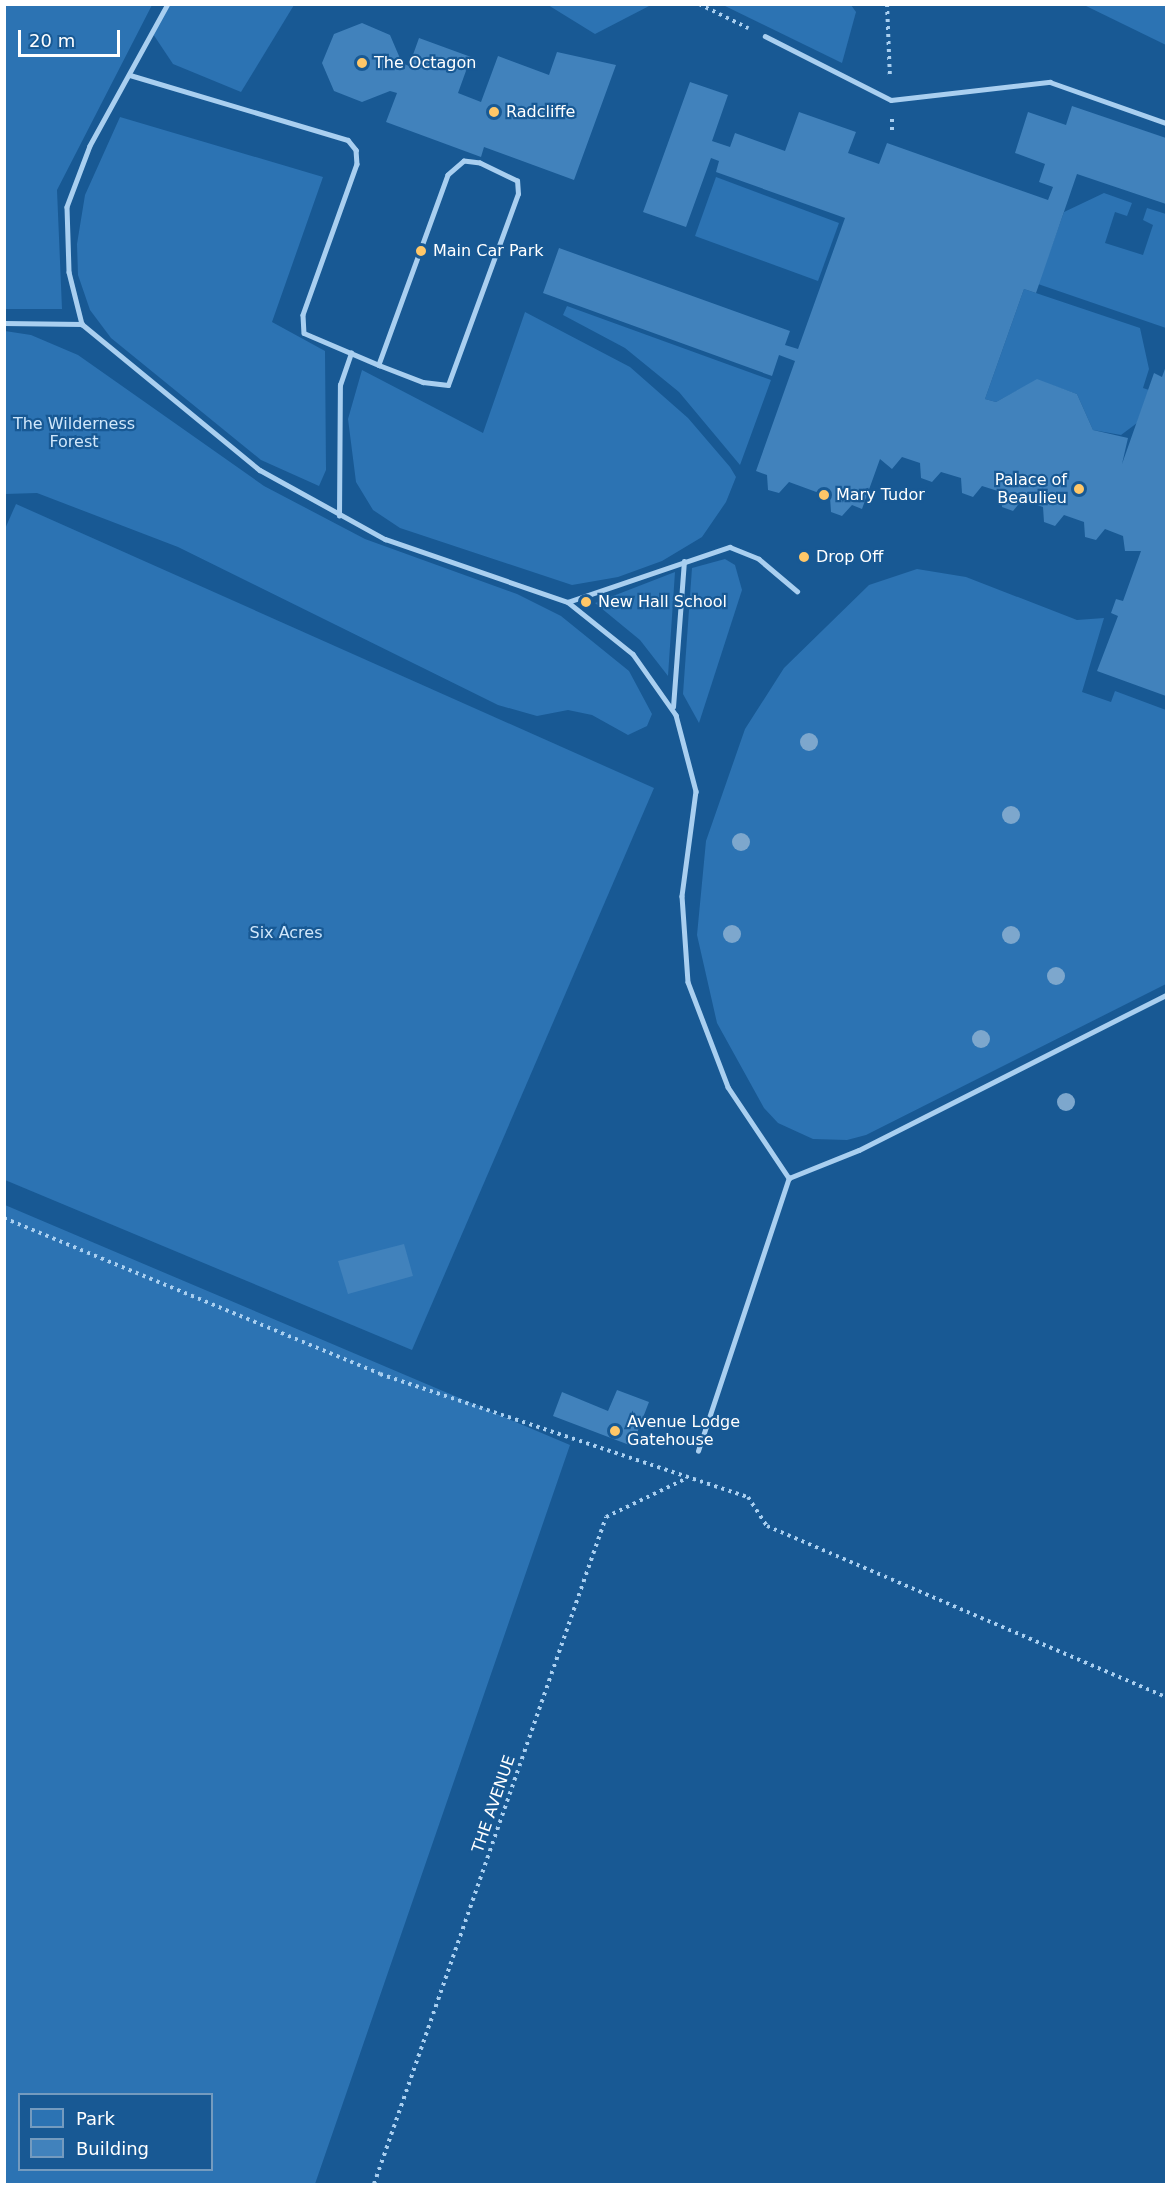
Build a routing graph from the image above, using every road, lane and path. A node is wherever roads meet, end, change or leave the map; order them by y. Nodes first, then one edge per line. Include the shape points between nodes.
1 (168, 4) edge
2 (699, 4) edge
3 (887, 4) edge
4 (765, 36) joint
5 (130, 75) junction
6 (891, 100) junction
7 (1167, 123) edge
8 (892, 132) dead end
9 (4, 322) edge
10 (82, 324) junction
11 (351, 353) junction
12 (379, 365) junction
13 (339, 516) junction
14 (684, 561) junction
15 (797, 591) dead end
16 (568, 602) junction
17 (673, 707) junction
18 (1167, 995) edge
19 (789, 1178) junction
20 (4, 1218) edge
21 (698, 1451) dead end
22 (688, 1478) junction
23 (1167, 1697) edge
24 (374, 2184) edge

1 - 5 lane
2 - 4 path
3 - 6 path
4 - 6 lane
5 - 10 lane via 90,146 67,207 69,272
5 - 11 lane via 331,133 356,150 357,164 303,315 304,333
6 - 7 lane via 1050,82
6 - 8 path
9 - 10 lane
10 - 13 lane via 260,470
11 - 12 lane
11 - 13 lane via 340,385
12 - 12 lane via 448,175 464,162 507,173 517,181 518,194 448,385 423,382
13 - 16 lane via 415,551
14 - 15 lane via 730,547 759,559
14 - 16 lane
14 - 17 lane
16 - 17 lane via 633,654
17 - 19 lane via 696,791 682,896 688,982 728,1086
18 - 19 lane via 859,1150
19 - 21 lane
20 - 22 path via 380,1374
22 - 23 path via 748,1497 767,1526
22 - 24 path, THE AVENUE via 606,1517

